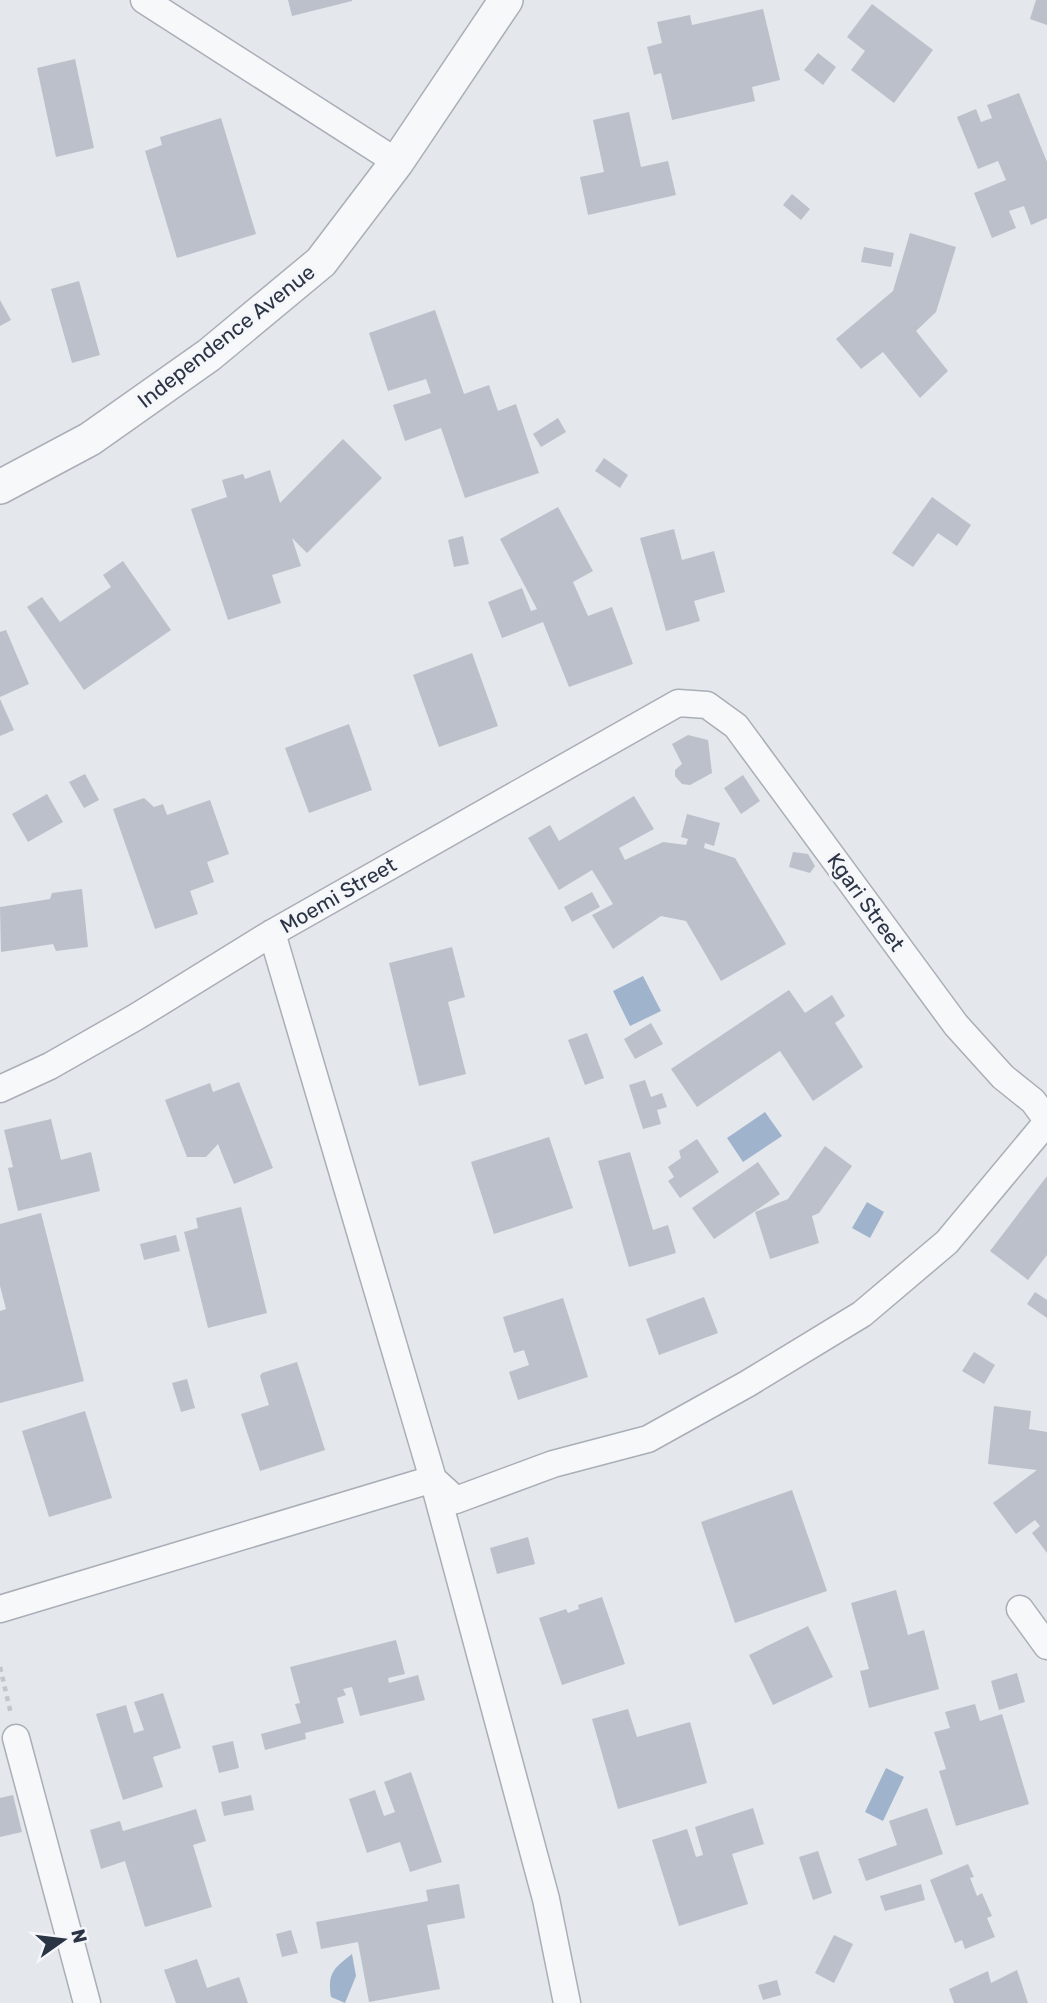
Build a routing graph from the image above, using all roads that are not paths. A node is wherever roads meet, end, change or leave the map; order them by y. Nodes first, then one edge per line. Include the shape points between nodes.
1 (144, 0) edge
2 (506, 0) edge
3 (397, 162) junction
4 (0, 487) edge
5 (678, 703) joint
6 (272, 933) junction
7 (0, 1089) edge
8 (1047, 1121) edge
9 (433, 1479) junction
10 (0, 1609) edge
11 (1020, 1609) dead end
12 (1047, 1646) edge
13 (16, 1738) road end
14 (87, 2003) edge
15 (566, 2003) edge

1 - 3 street
2 - 3 street, Independence Avenue
3 - 4 street, Independence Avenue via 321,262 209,355 90,439
5 - 6 street, Moemi Street
5 - 8 street, Kgari Street via 707,705 736,726 956,1025 1003,1077 1033,1101
6 - 7 street, Moemi Street via 136,1017
6 - 9 street
8 - 9 street via 947,1242 862,1314 747,1384 648,1439 553,1464 456,1500
9 - 10 street
9 - 15 street via 546,1899
11 - 12 street
13 - 14 street

